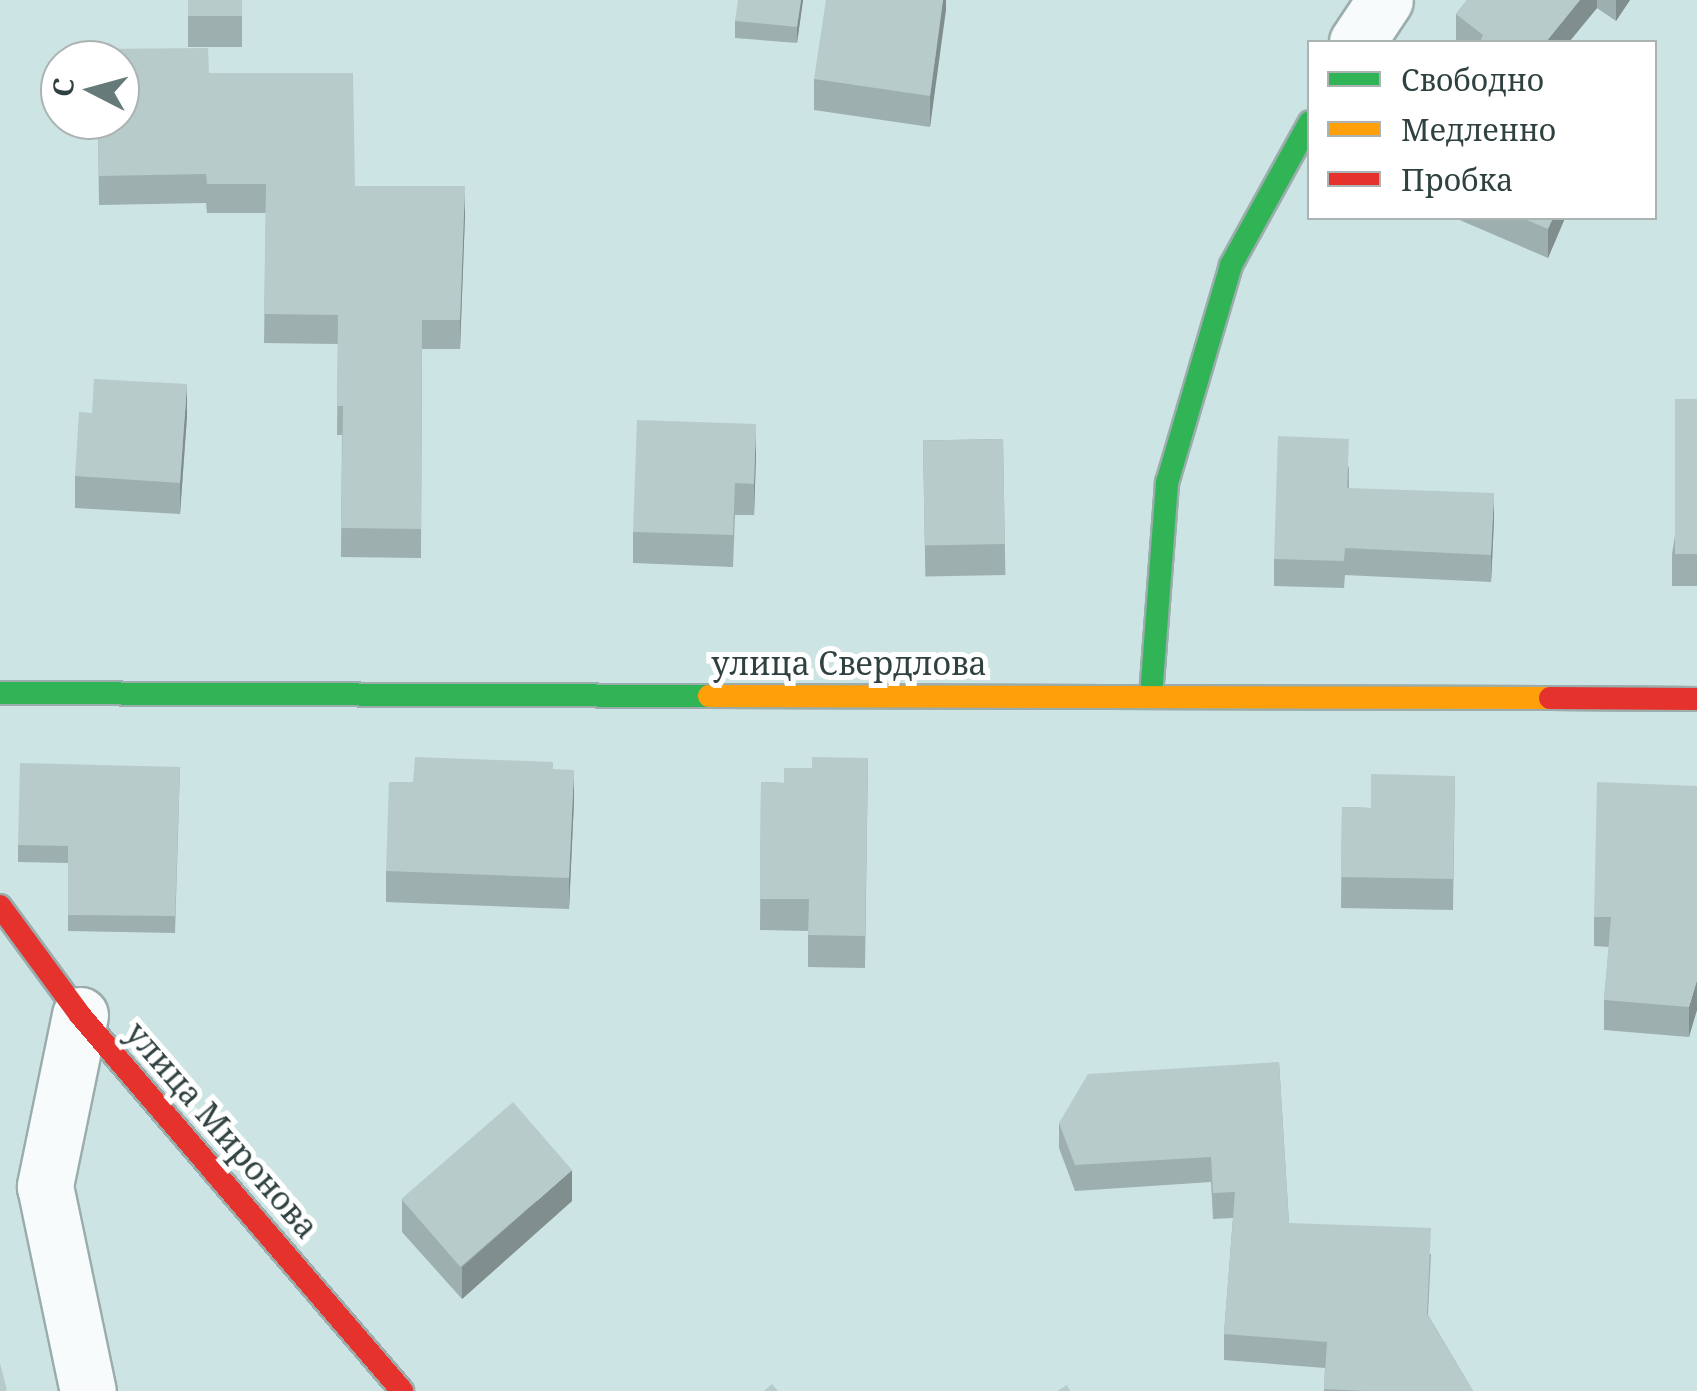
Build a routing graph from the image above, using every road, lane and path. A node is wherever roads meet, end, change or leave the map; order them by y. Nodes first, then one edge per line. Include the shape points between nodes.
1 (1385, 0) edge
2 (1358, 40) edge
3 (1307, 127) edge
4 (0, 693) edge
5 (1151, 696) junction
6 (1697, 699) edge
7 (0, 906) edge
8 (80, 1015) junction
9 (88, 1391) edge
10 (402, 1391) edge

1 - 2 street
3 - 5 street via 1230,266 1167,482
4 - 5 street, улица Свердлова
5 - 6 street, улица Свердлова
7 - 8 street, улица Миронова
8 - 9 street via 44,1186
8 - 10 street, улица Миронова

